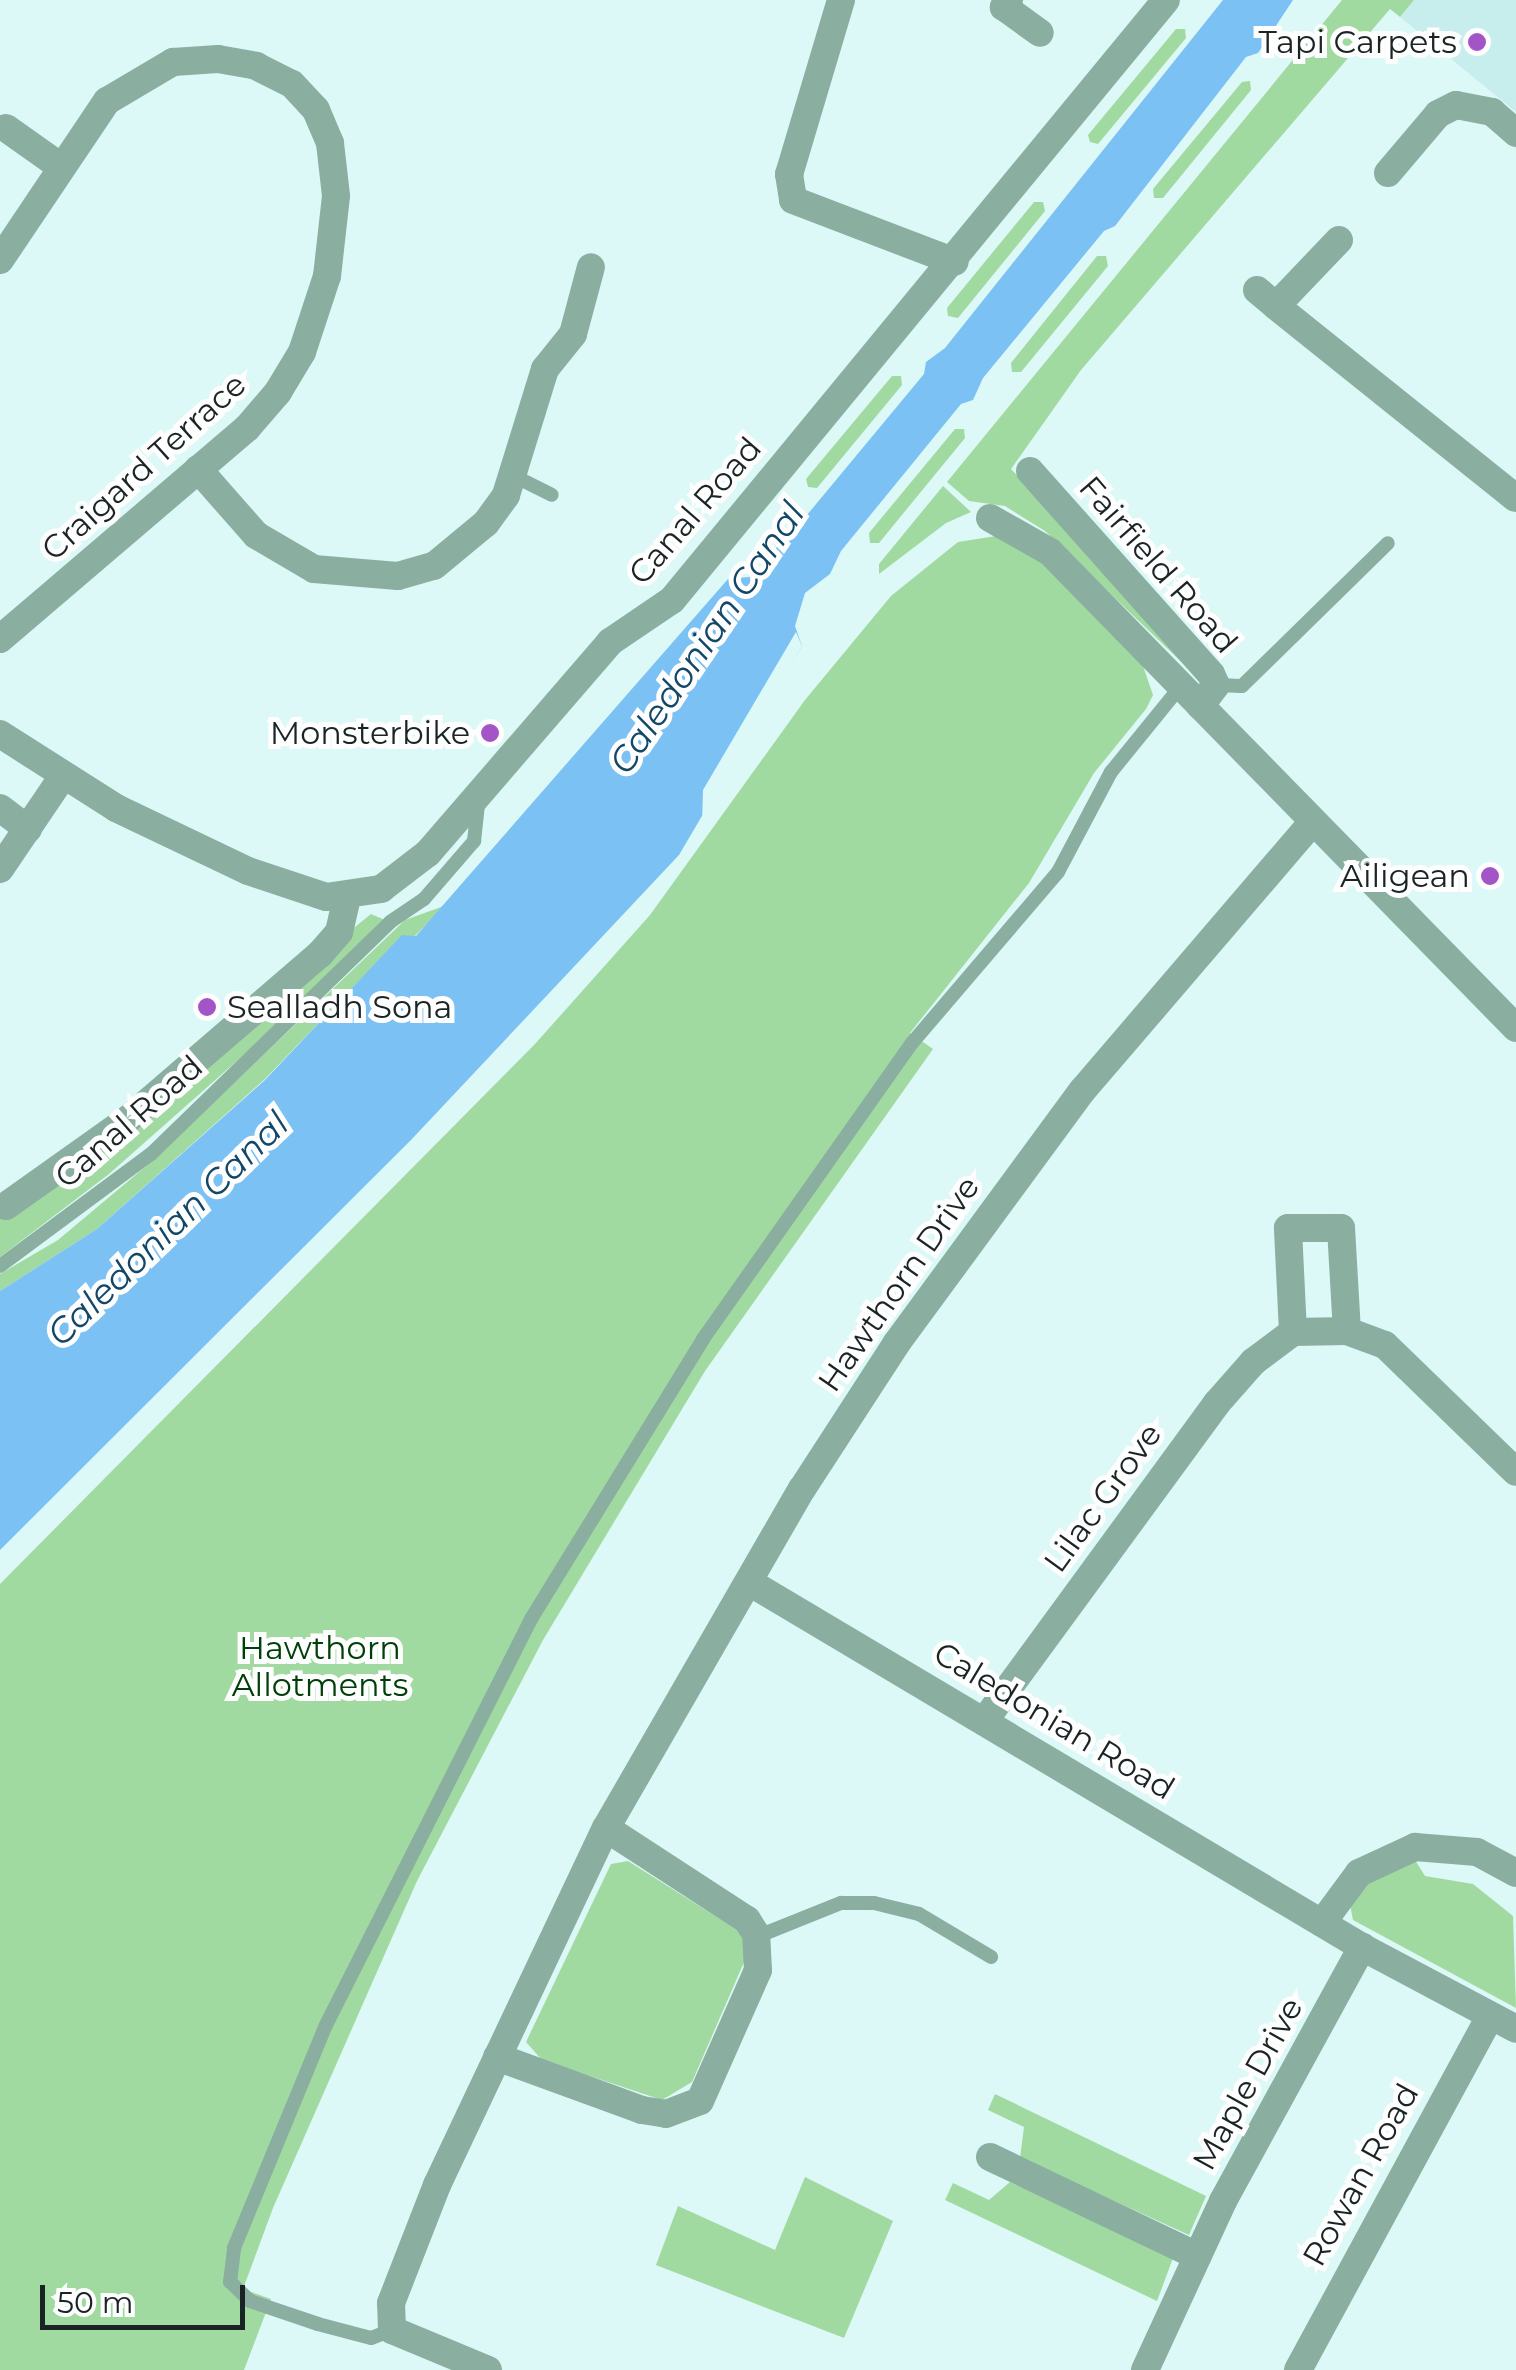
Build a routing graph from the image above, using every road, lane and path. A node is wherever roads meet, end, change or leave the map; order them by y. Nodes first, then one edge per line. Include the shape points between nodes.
1 (840, 0) edge
2 (1009, 0) edge
3 (1166, 0) edge
4 (1040, 33) dead end
5 (6, 128) dead end
6 (1516, 133) edge
7 (61, 167) junction
8 (1388, 172) dead end
9 (1339, 240) dead end
10 (0, 260) edge
11 (955, 262) junction
12 (590, 267) dead end
13 (198, 469) junction
14 (1030, 471) dead end
15 (514, 476) junction
16 (552, 495) dead end
17 (1516, 498) edge
18 (990, 518) dead end
19 (1388, 543) dead end
20 (0, 640) edge
21 (1199, 692) junction
22 (0, 734) edge
23 (63, 776) junction
24 (479, 796) junction
25 (0, 808) edge
26 (1311, 824) junction
27 (28, 830) junction
28 (0, 869) edge
29 (347, 896) junction
30 (1516, 1028) edge
31 (6, 1206) dead end
32 (0, 1266) edge
33 (1347, 1331) junction
34 (1293, 1332) junction
35 (1516, 1472) edge
36 (750, 1582) junction
37 (985, 1720) junction
38 (606, 1828) junction
39 (1516, 1873) edge
40 (1322, 1923) junction
41 (756, 1937) junction
42 (1362, 1946) junction
43 (991, 1956) dead end
44 (1490, 2016) junction
45 (1516, 2029) edge
46 (496, 2058) junction
47 (991, 2155) dead end
48 (1198, 2256) junction
49 (392, 2330) junction
50 (477, 2368) edge
51 (1145, 2370) edge
52 (1298, 2370) edge

1 - 11 street via 789,174 793,200
2 - 4 street via 1004,8
3 - 11 street, Canal Road
5 - 7 street
6 - 8 street via 1492,112 1456,105 1438,114
7 - 10 street, Craigard Terrace
7 - 13 street, Craigard Terrace via 107,101 173,62 218,59 256,66 292,84 316,110 330,143 336,196 318,313 278,392
9 - 17 street via 1266,298
11 - 24 street, Canal Road via 672,600 610,642
12 - 15 street via 573,334 546,369
13 - 15 street via 230,510 282,554 356,577 434,566 486,523
13 - 20 street, Craigard Terrace
14 - 21 street, Fairfield Road
15 - 16 lane
18 - 21 street, Fairfield Road via 1050,552
19 - 21 lane via 1242,686
21 - 26 street, Fairfield Road
21 - 49 lane via 1111,772 1058,872 912,1043 702,1339 530,1619 326,2025 234,2248 230,2282 250,2301 318,2324 371,2338
22 - 23 street, Canal Road
23 - 27 street
23 - 29 street, Canal Road via 248,871 326,897
24 - 29 street, Canal Road via 406,871 380,888
24 - 32 lane, Canal Road via 474,840 424,899 390,922 151,1154
25 - 27 street
26 - 30 street, Fairfield Road
26 - 36 street, Hawthorn Drive via 1158,996 952,1265 848,1415
27 - 28 street
29 - 31 street via 338,932 320,954 127,1120
33 - 34 street
33 - 34 street via 1340,1228 1288,1228
33 - 35 street via 1400,1358
34 - 37 street, Lilac Grove via 1253,1362 1217,1404
36 - 37 street, Caledonian Road
36 - 38 street, Hawthorn Drive
37 - 40 street, Caledonian Road
38 - 41 street via 746,1920
38 - 46 street, Hawthorn Drive
39 - 40 street via 1457,1846 1415,1847 1358,1873
40 - 42 street, Caledonian Road
41 - 43 lane via 841,1902 874,1903 919,1914
41 - 46 street via 758,1970 700,2101 684,2112 642,2110
42 - 44 street, Caledonian Road
42 - 48 street, Maple Drive
44 - 45 street, Caledonian Road
44 - 52 street, Rowan Road
46 - 49 street, Hawthorn Drive via 404,2270 391,2304
47 - 48 street
48 - 51 street, Maple Drive
49 - 50 street

